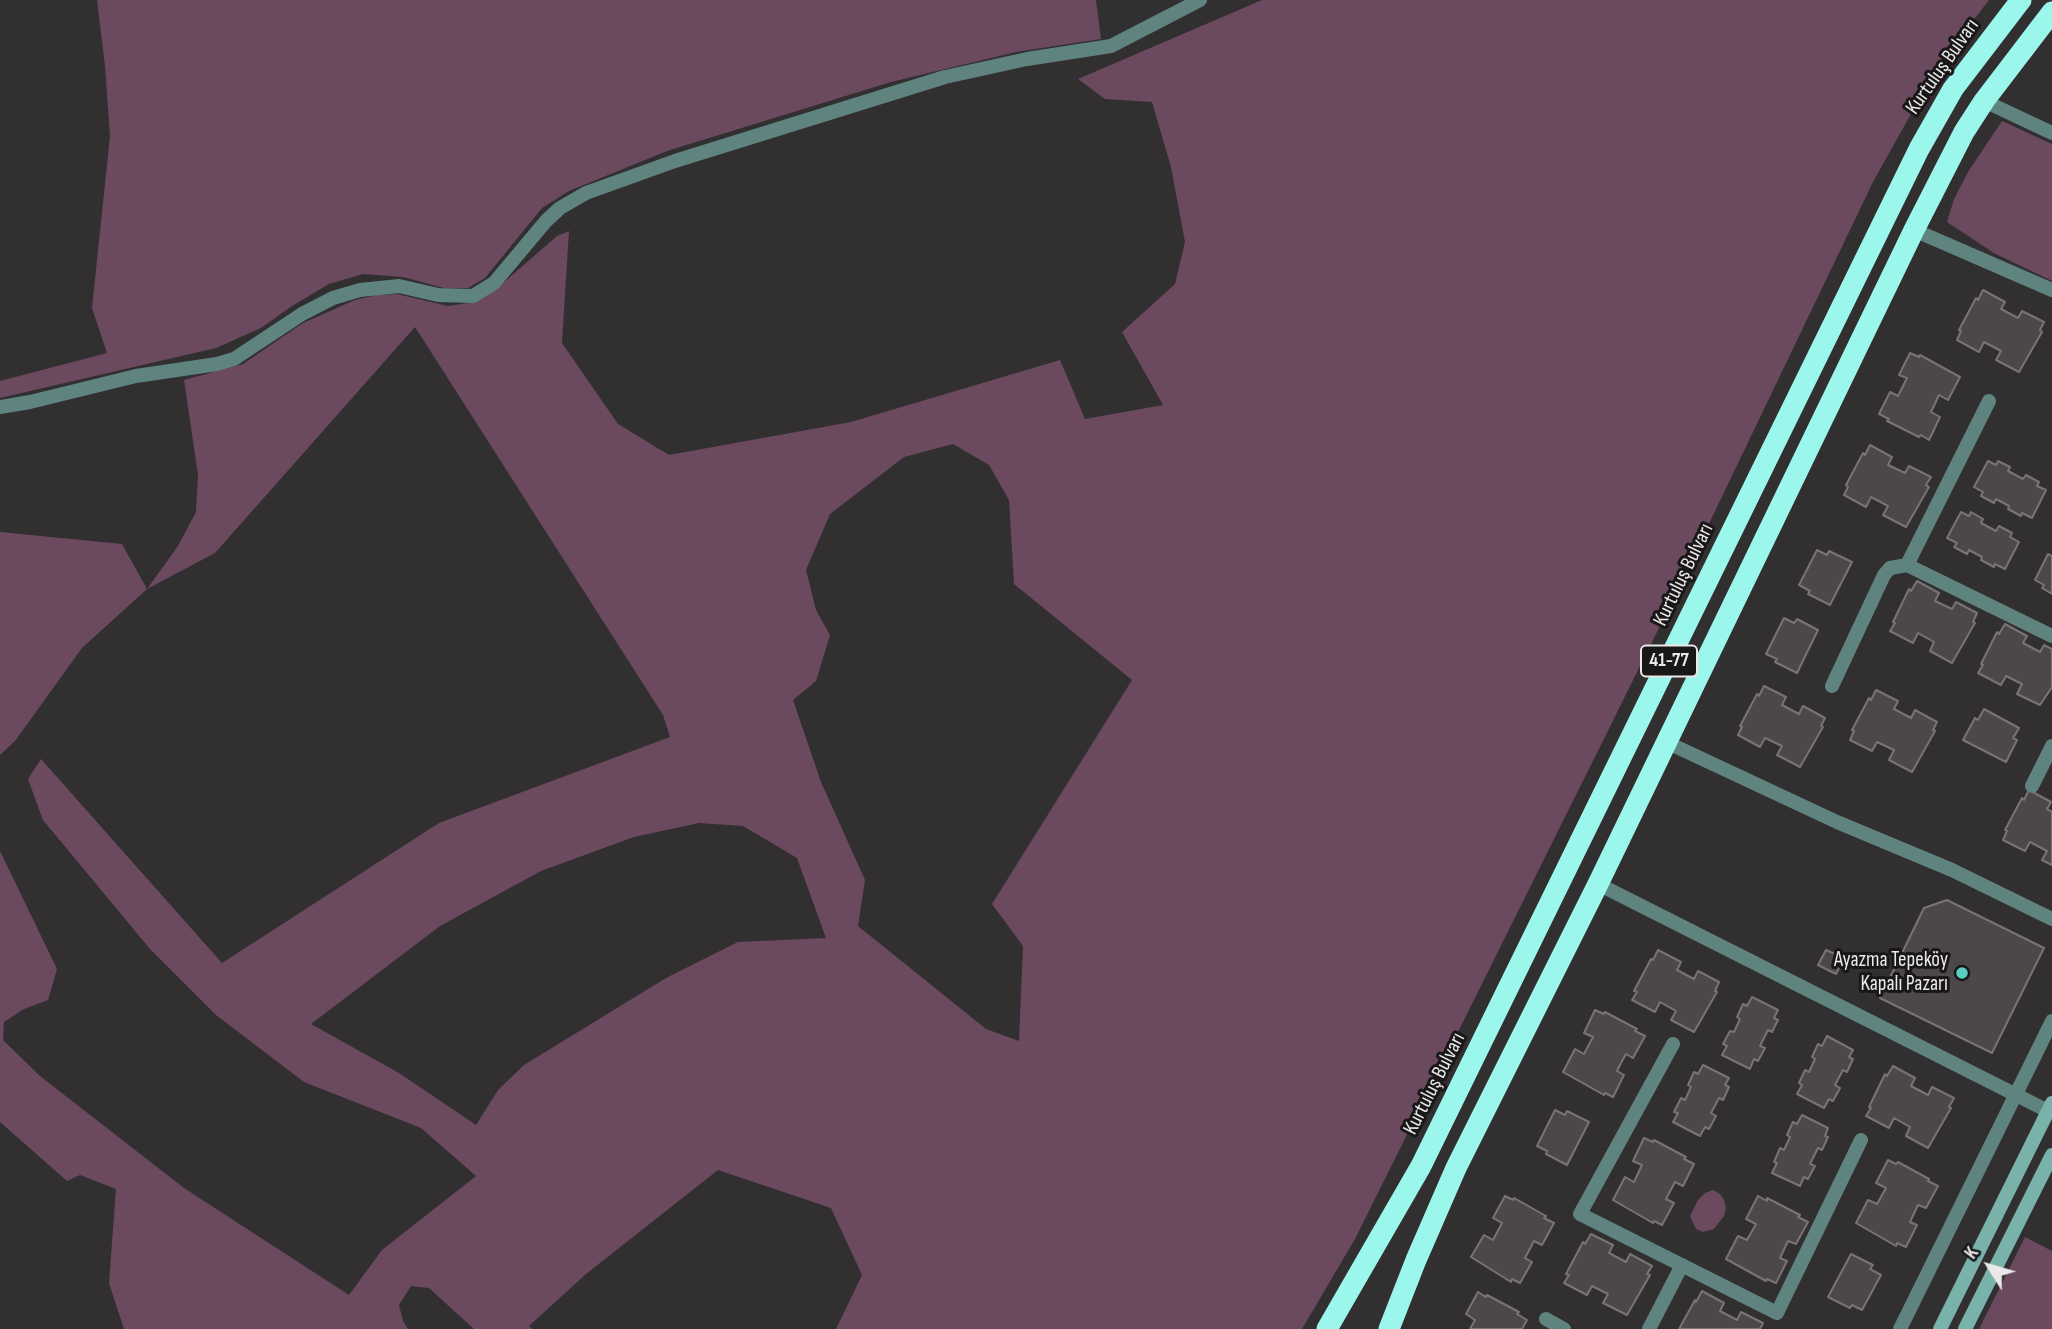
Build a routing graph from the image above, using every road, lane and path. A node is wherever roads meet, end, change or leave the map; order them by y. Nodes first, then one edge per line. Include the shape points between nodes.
1 (1200, 0) edge
2 (2021, 0) edge
3 (2052, 12) edge
4 (1984, 102) junction
5 (2052, 133) edge
6 (1914, 230) junction
7 (2052, 290) edge
8 (1989, 401) dead end
9 (0, 407) edge
10 (1908, 565) junction
11 (2052, 636) edge
12 (1832, 686) dead end
13 (1666, 743) junction
14 (2052, 746) edge
15 (2032, 786) dead end
16 (1598, 884) junction
17 (2052, 919) edge
18 (2052, 1021) edge
19 (1673, 1044) dead end
20 (2015, 1095) junction
21 (2050, 1107) edge
22 (1861, 1140) dead end
23 (2052, 1155) edge
24 (1682, 1265) junction
25 (1546, 1319) dead end
26 (1327, 1329) edge
27 (1390, 1329) edge
28 (1564, 1329) edge
29 (1649, 1329) edge
30 (1900, 1329) edge
31 (1940, 1329) edge
32 (1965, 1329) edge

1 - 9 street via 1111,46 944,77 586,193 560,208 494,283 473,296 438,295 399,286 360,290 302,314 234,359
2 - 26 highway, Kurtuluş Bulvarı / 41-77 via 1954,89 1919,149 1415,1177
3 - 4 highway, 41-77
4 - 5 street
4 - 6 highway, 41-77
6 - 7 street
6 - 13 highway, 41-77
8 - 10 street
10 - 11 street
10 - 12 street via 1890,568 1884,575
13 - 16 highway, 41-77
13 - 17 street
14 - 15 street
16 - 20 street
16 - 27 highway, 41-77 via 1456,1168
18 - 20 street
19 - 24 street via 1580,1214
20 - 21 street
20 - 30 street
21 - 31 main road
22 - 24 street via 1777,1313
23 - 32 main road
24 - 29 street
25 - 28 street

